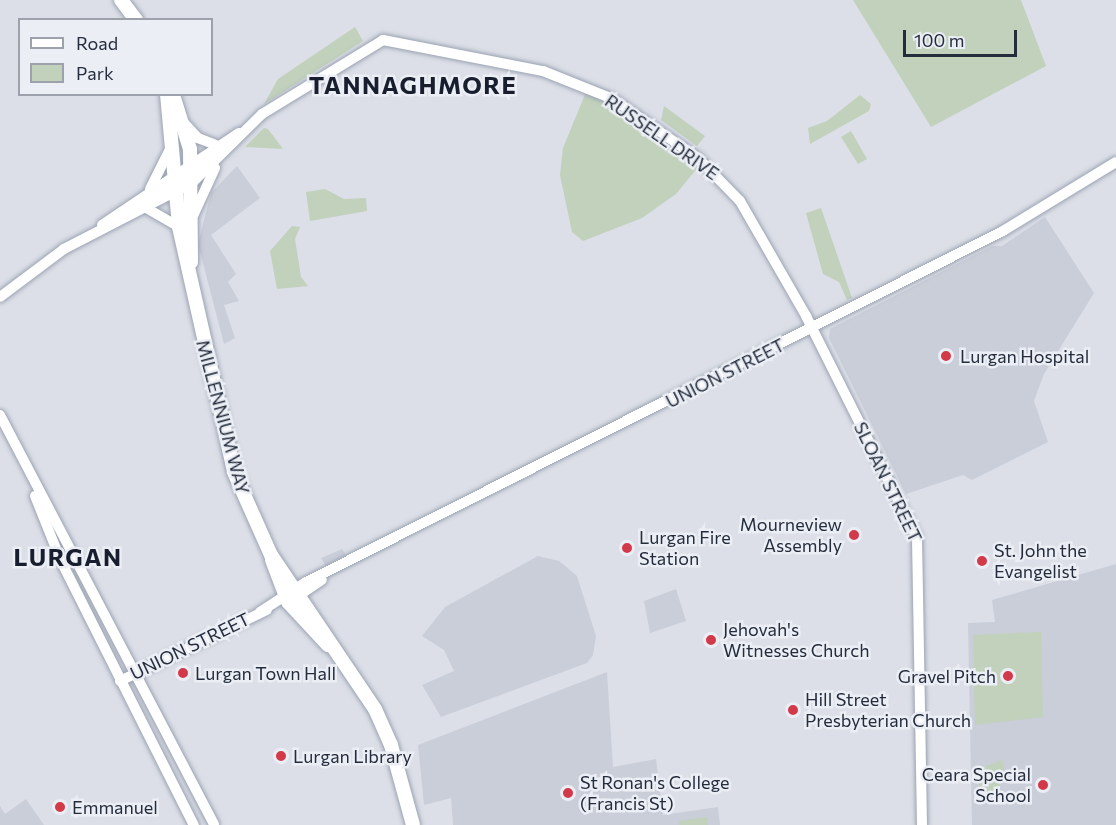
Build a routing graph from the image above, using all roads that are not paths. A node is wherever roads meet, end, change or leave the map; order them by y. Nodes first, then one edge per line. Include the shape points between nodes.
1 (121, 0) edge
2 (134, 18) edge
3 (171, 96) edge
4 (184, 123) junction
5 (241, 134) junction
6 (174, 140) junction
7 (216, 145) junction
8 (1116, 162) edge
9 (218, 163) junction
10 (184, 178) junction
11 (148, 192) junction
12 (148, 209) junction
13 (193, 216) junction
14 (105, 223) junction
15 (179, 227) junction
16 (81, 240) junction
17 (190, 271) junction
18 (0, 297) edge
19 (813, 330) junction
20 (0, 416) edge
21 (48, 517) junction
22 (86, 583) junction
23 (75, 588) junction
24 (293, 595) junction
25 (348, 665) junction
26 (133, 677) junction
27 (120, 681) junction
28 (194, 825) edge
29 (214, 825) edge
30 (413, 825) edge
31 (922, 825) edge

1 - 2 highway
3 - 4 highway, MILLENNIUM WAY
3 - 6 highway, MILLENNIUM WAY
3 - 10 highway
4 - 7 street via 198,138
4 - 10 highway, MILLENNIUM WAY
5 - 7 street
5 - 9 street
5 - 10 street
5 - 19 street, RUSSELL DRIVE via 288,95 371,44 389,39 573,81 623,106 721,178 751,217
6 - 10 highway, MILLENNIUM WAY
6 - 11 street
7 - 10 street
8 - 19 street, UNION STREET via 1025,220
9 - 10 street
9 - 13 street
10 - 11 street
10 - 12 street
10 - 13 highway, MILLENNIUM WAY
10 - 14 street
10 - 15 highway, MILLENNIUM WAY
10 - 17 highway
11 - 14 street
12 - 15 street
12 - 16 street
13 - 17 highway, MILLENNIUM WAY
14 - 16 street
15 - 17 highway, MILLENNIUM WAY
16 - 18 street
17 - 24 highway, MILLENNIUM WAY via 234,472
19 - 24 street, UNION STREET
19 - 31 street, SLOAN STREET via 920,548
20 - 21 street
21 - 22 street
21 - 23 street
22 - 23 street
22 - 26 street
23 - 27 street
24 - 25 highway, MILLENNIUM WAY
24 - 25 highway, MILLENNIUM WAY via 329,646
24 - 26 street, UNION STREET
25 - 30 highway, MILLENNIUM WAY via 391,745
26 - 27 street, UNION STREET
26 - 29 street
27 - 28 street

